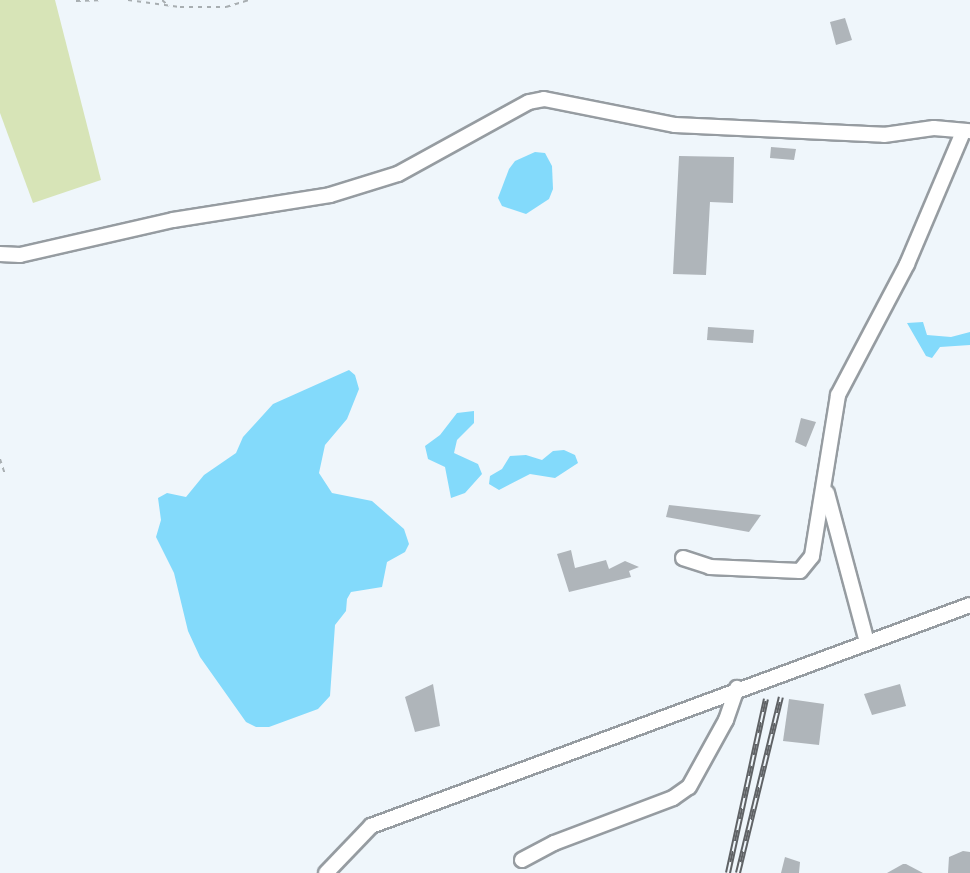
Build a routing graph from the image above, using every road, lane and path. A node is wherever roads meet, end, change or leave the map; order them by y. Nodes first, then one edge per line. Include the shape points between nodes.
1 (100, 0) edge
2 (128, 0) edge
3 (162, 0) edge
4 (249, 0) edge
5 (76, 1) edge
6 (169, 6) junction
7 (967, 131) edge
8 (0, 254) edge
9 (0, 459) edge
10 (5, 474) dead end
11 (825, 488) junction
12 (683, 558) dead end
13 (970, 604) edge
14 (865, 636) junction
15 (737, 688) junction
16 (522, 860) dead end
17 (326, 873) edge

1 - 5 path
2 - 6 path
3 - 6 path
4 - 6 path via 226,7
7 - 8 street via 934,128 884,135 675,125 544,99 529,102 398,174 330,195 173,220 20,255
7 - 11 street via 908,264 838,395
9 - 10 path
11 - 12 street via 812,556 800,571 710,567
11 - 14 street
13 - 14 street
14 - 15 street
15 - 16 street via 726,720 689,787 673,798 554,843
15 - 17 street via 371,826

